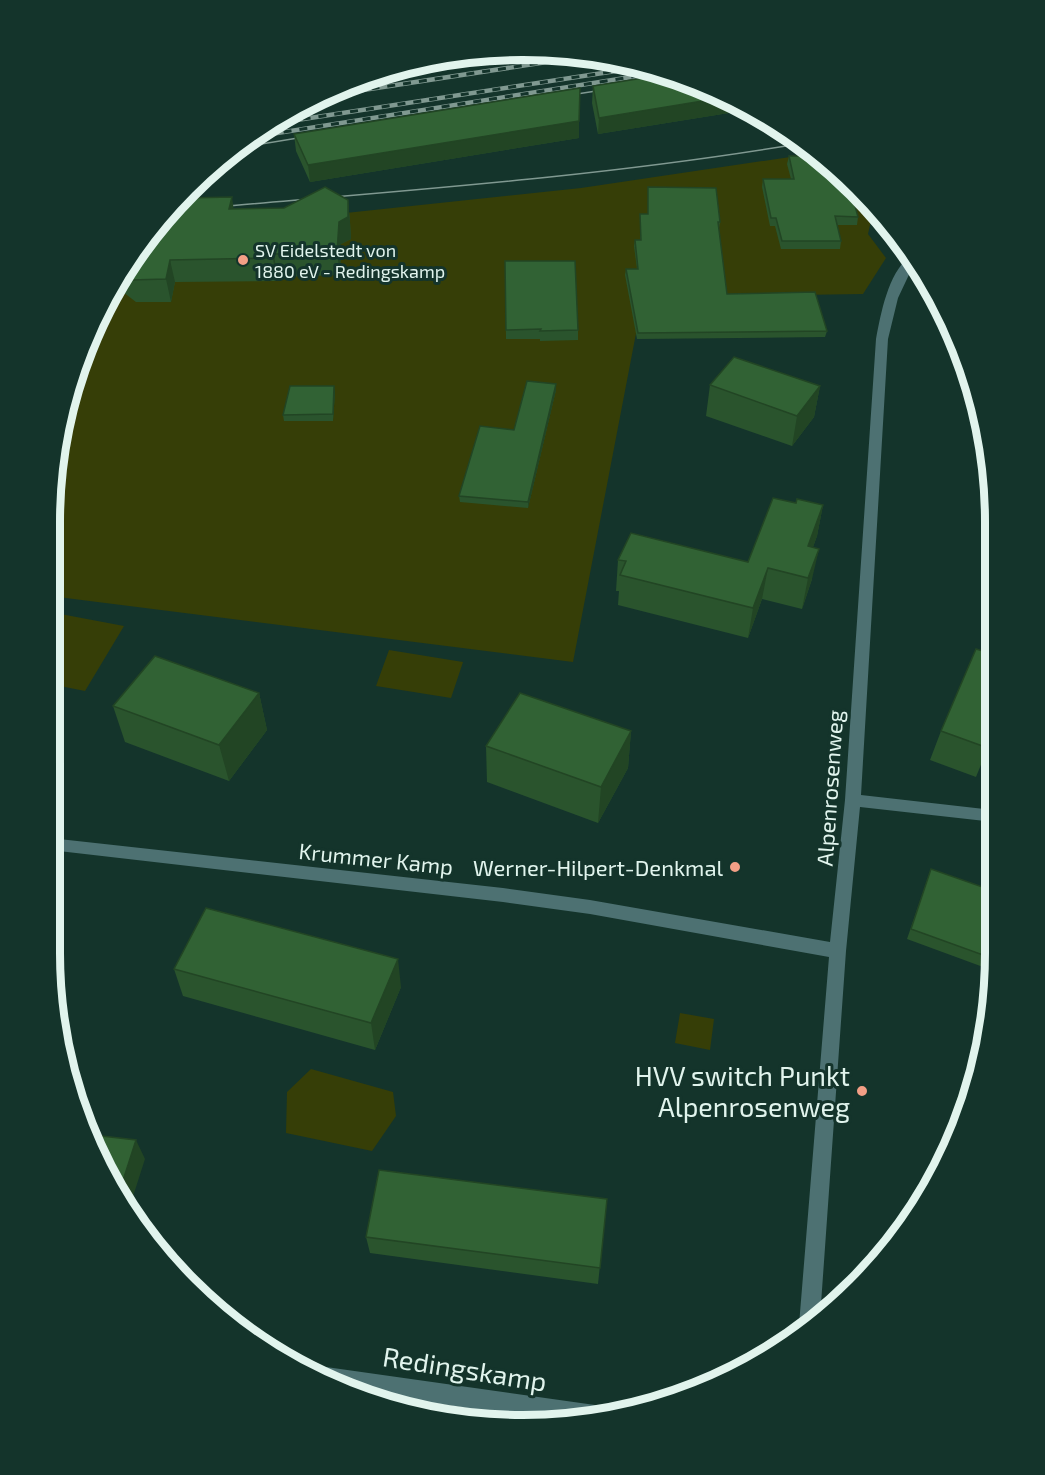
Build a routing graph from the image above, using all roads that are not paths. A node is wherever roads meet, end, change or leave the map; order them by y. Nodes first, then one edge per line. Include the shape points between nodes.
1 (907, 266) edge
2 (853, 800) junction
3 (985, 815) edge
4 (60, 845) edge
5 (838, 951) junction
6 (810, 1314) edge
7 (376, 1391) edge
8 (566, 1413) edge

1 - 2 street, Alpenrosenweg via 894,293 882,339
2 - 3 street
2 - 5 street, Alpenrosenweg
4 - 5 street, Krummer Kamp via 503,895
5 - 6 street, Alpenrosenweg
7 - 8 street, Redingskamp

